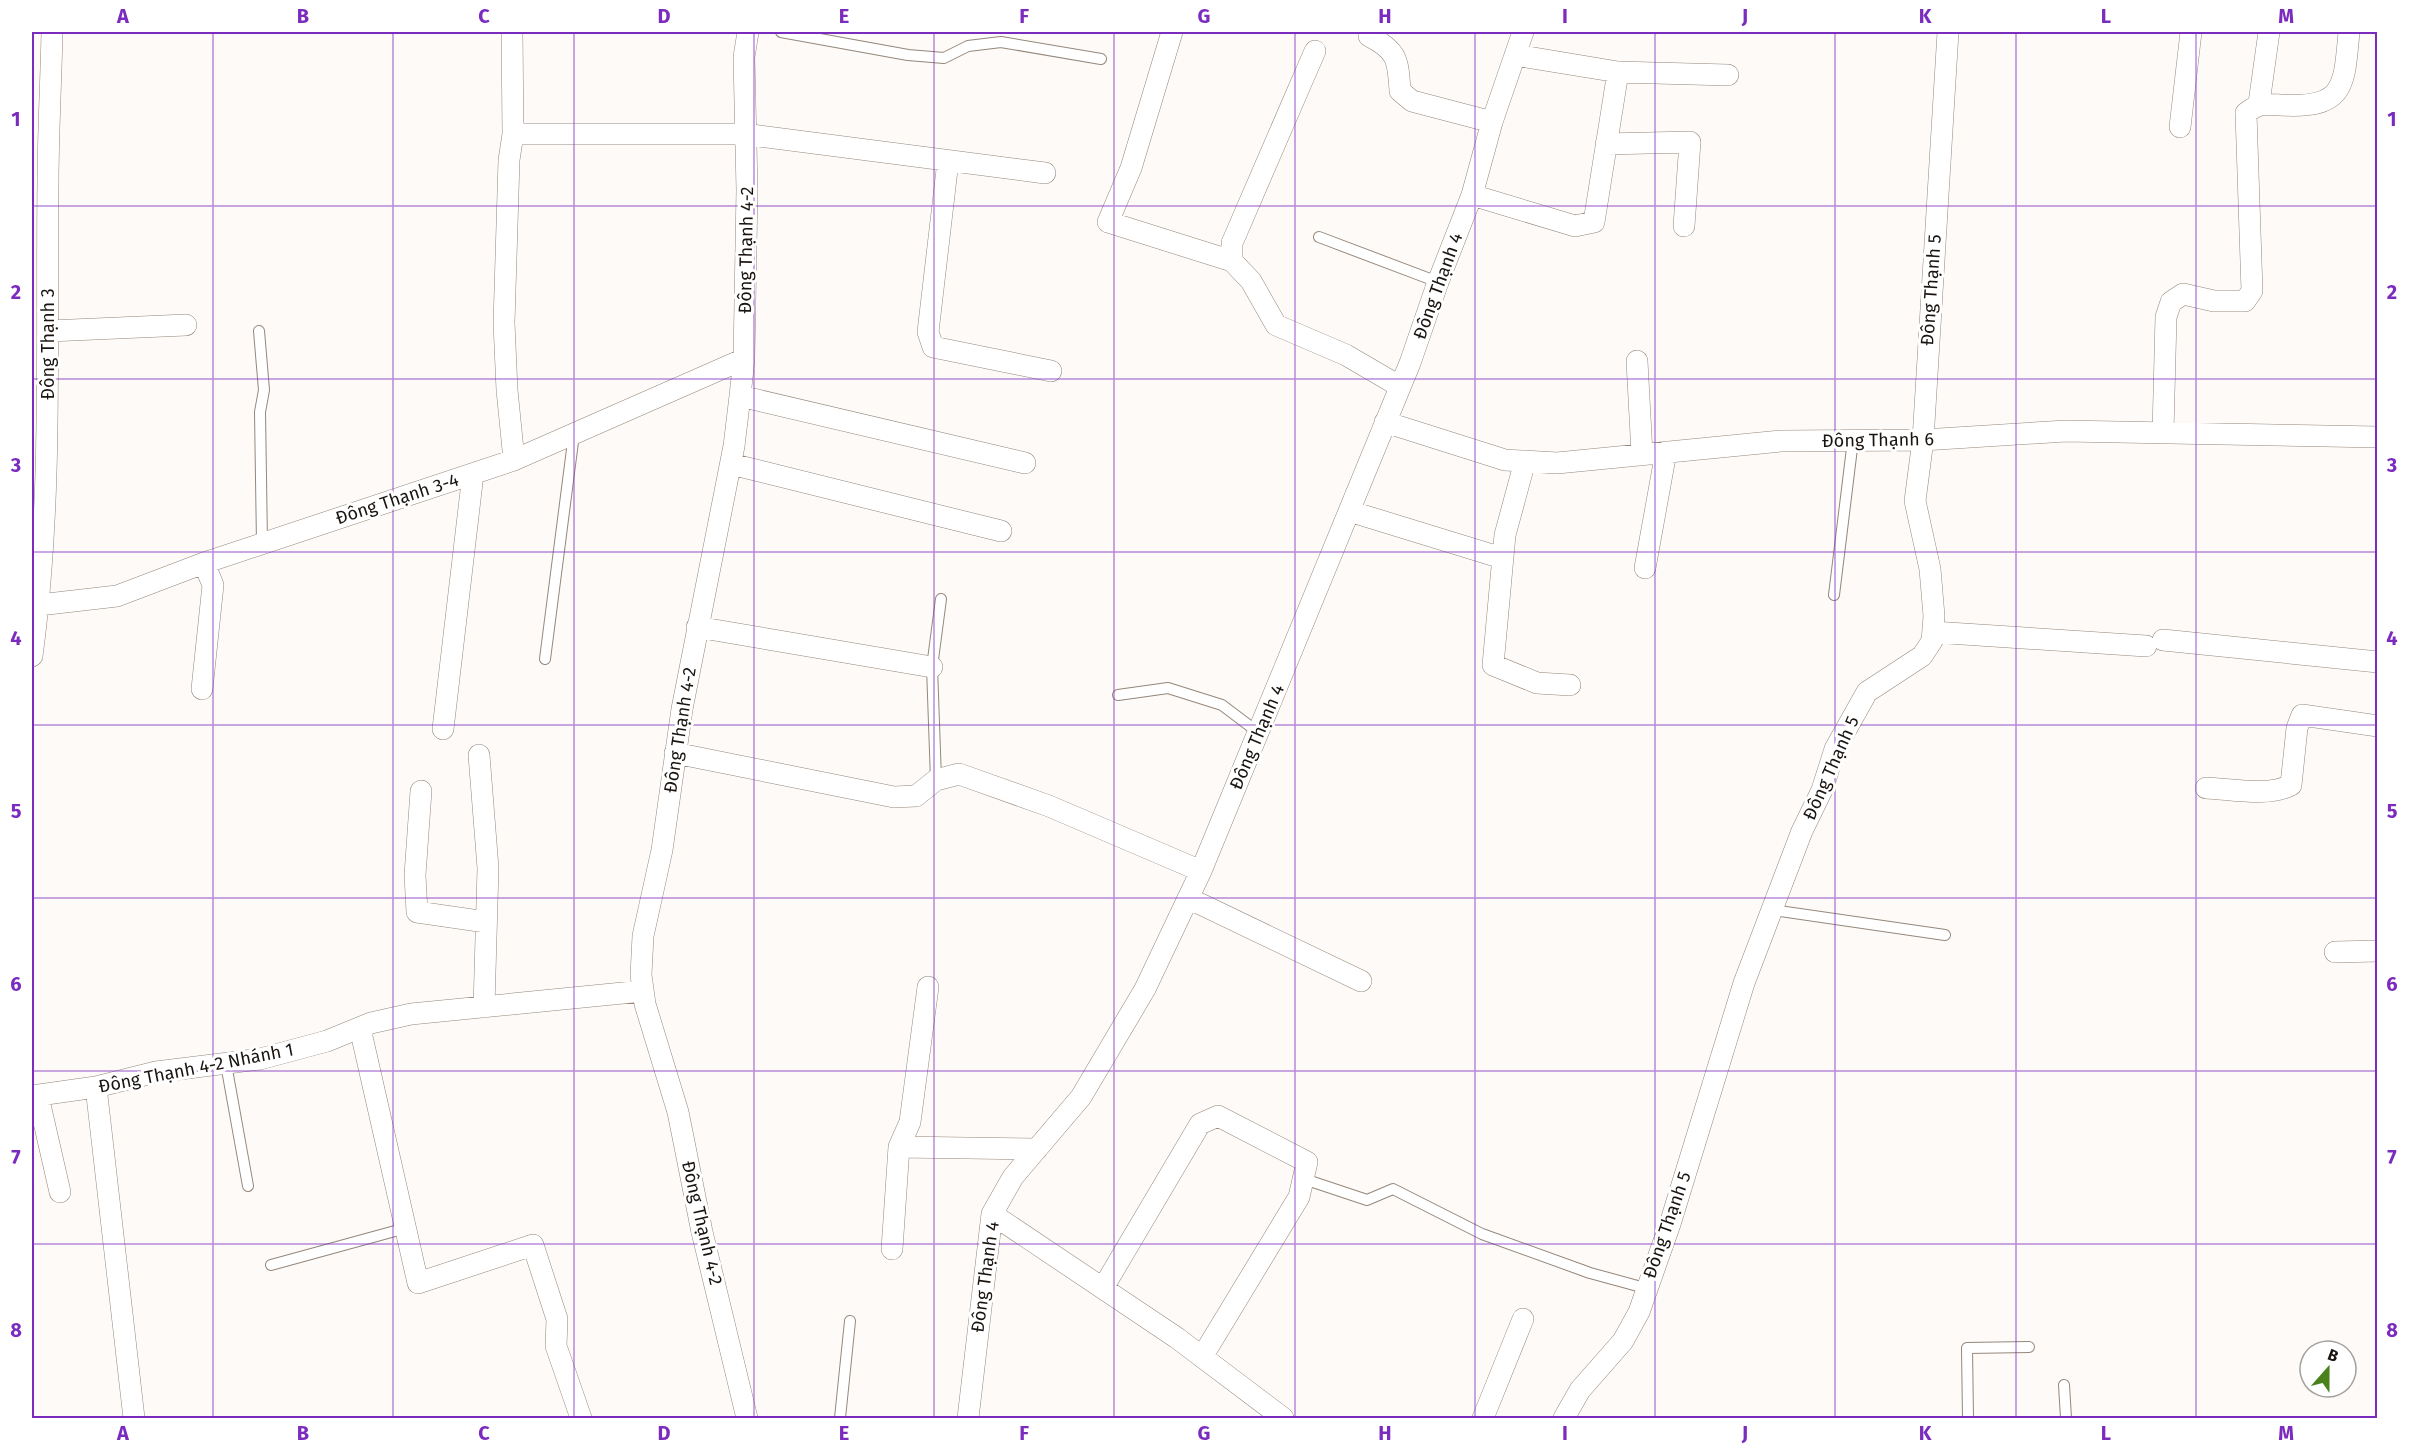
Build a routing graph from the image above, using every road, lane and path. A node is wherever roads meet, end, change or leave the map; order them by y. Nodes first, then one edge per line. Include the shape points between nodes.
1 (52, 32) edge
2 (512, 32) edge
3 (748, 32) edge
4 (781, 32) edge
5 (979, 32) edge
6 (1172, 32) edge
7 (1523, 32) edge
8 (1948, 32) edge
9 (2191, 32) edge
10 (2269, 32) edge
11 (2349, 32) edge
12 (1369, 36) dead end
13 (978, 45) junction
14 (1315, 51) dead end
15 (1515, 55) junction
16 (1101, 59) dead end
17 (1618, 72) junction
18 (1728, 75) dead end
19 (2259, 103) junction
20 (1492, 122) junction
21 (2180, 127) dead end
22 (513, 134) junction
23 (744, 134) junction
24 (1606, 144) junction
25 (948, 161) junction
26 (1046, 172) dead end
27 (40, 185) edge
28 (1472, 195) junction
29 (1684, 226) dead end
30 (1319, 237) dead end
31 (1232, 261) junction
32 (1438, 282) junction
33 (186, 325) dead end
34 (49, 331) junction
35 (259, 331) dead end
36 (744, 359) junction
37 (1637, 361) dead end
38 (1051, 371) dead end
39 (1399, 386) junction
40 (740, 396) junction
41 (1385, 422) junction
42 (2163, 432) junction
43 (574, 434) junction
44 (2378, 437) edge
45 (1853, 440) junction
46 (1923, 440) junction
47 (39, 449) edge
48 (1666, 452) junction
49 (1642, 454) junction
50 (514, 460) junction
51 (1525, 461) junction
52 (731, 464) junction
53 (1025, 464) dead end
54 (473, 474) junction
55 (1349, 511) junction
56 (1001, 531) dead end
57 (38, 533) edge
58 (262, 544) junction
59 (1502, 558) junction
60 (204, 563) junction
61 (1645, 568) dead end
62 (1834, 595) dead end
63 (941, 599) dead end
64 (39, 605) junction
65 (697, 627) junction
66 (1933, 632) junction
67 (32, 656) edge
68 (545, 659) dead end
69 (2378, 662) edge
70 (932, 667) junction
71 (1570, 686) dead end
72 (202, 689) dead end
73 (1118, 695) dead end
74 (2378, 726) edge
75 (443, 729) dead end
76 (1259, 733) junction
77 (675, 753) junction
78 (479, 755) dead end
79 (936, 780) junction
80 (2206, 788) dead end
81 (421, 791) dead end
82 (1201, 871) junction
83 (1188, 898) junction
84 (1773, 910) junction
85 (486, 922) junction
86 (1945, 935) dead end
87 (2378, 951) edge
88 (2335, 952) dead end
89 (1361, 981) dead end
90 (928, 987) dead end
91 (643, 991) junction
92 (484, 1007) junction
93 (360, 1028) junction
94 (226, 1064) junction
95 (96, 1087) junction
96 (35, 1096) edge
97 (899, 1147) junction
98 (1037, 1149) junction
99 (1304, 1179) junction
100 (249, 1186) dead end
101 (60, 1192) dead end
102 (992, 1214) junction
103 (406, 1228) junction
104 (892, 1249) dead end
105 (271, 1265) dead end
106 (1103, 1288) junction
107 (1645, 1288) junction
108 (1522, 1319) dead end
109 (849, 1321) dead end
110 (2029, 1347) dead end
111 (1202, 1357) junction
112 (2064, 1385) dead end
113 (134, 1419) edge
114 (581, 1419) edge
115 (747, 1419) edge
116 (840, 1419) edge
117 (968, 1419) edge
118 (1283, 1419) edge
119 (1483, 1419) edge
120 (1564, 1419) edge
121 (1968, 1419) edge
122 (2066, 1419) edge

1 - 27 street, Đông Thạnh 3
2 - 22 street
3 - 23 street, Đông Thạnh 4-2 via 744,57
4 - 13 lane via 945,58
5 - 13 lane
6 - 31 street via 1131,168 1108,222
7 - 15 street, Đông Thạnh 4
8 - 46 street, Đông Thạnh 5
9 - 21 street
10 - 19 street
11 - 19 street via 2339,90 2329,101 2304,105
12 - 20 street via 1390,46 1399,64 1400,91 1412,101
13 - 16 lane via 1001,42
14 - 31 street via 1232,243
15 - 17 street
15 - 20 street, Đông Thạnh 4
17 - 18 street
17 - 24 street
19 - 42 street via 2246,113 2252,291 2245,301 2214,301 2182,294 2171,302 2166,317
20 - 28 street, Đông Thạnh 4
22 - 23 street
22 - 50 street via 504,323
23 - 25 street
23 - 36 street, Đông Thạnh 4-2
24 - 28 street via 1594,222 1575,226
24 - 29 street via 1690,142
25 - 26 street
25 - 38 street via 928,332 933,347
27 - 34 street, Đông Thạnh 3
28 - 32 street, Đông Thạnh 4
30 - 32 lane
31 - 39 street via 1251,280 1276,325 1346,355
32 - 39 street, Đông Thạnh 4
33 - 34 street
34 - 47 street, Đông Thạnh 3
35 - 58 lane via 264,390 260,412
36 - 40 street, Đông Thạnh 4-2
36 - 43 street, Đông Thạnh 3-4
37 - 49 street
39 - 41 street, Đông Thạnh 4
40 - 52 street, Đông Thạnh 4-2
40 - 53 street
41 - 51 street, Đông Thạnh 6 via 1505,460
41 - 55 street, Đông Thạnh 4
42 - 44 street, Đông Thạnh 6
42 - 46 street, Đông Thạnh 6 via 2066,431
43 - 50 street, Đông Thạnh 3-4
43 - 68 lane
45 - 46 street, Đông Thạnh 6
45 - 48 street, Đông Thạnh 6 via 1781,441
45 - 62 lane
46 - 66 street, Đông Thạnh 5 via 1915,501 1930,569
47 - 57 street, Đông Thạnh 3
48 - 49 street, Đông Thạnh 6
48 - 61 street
49 - 51 street, Đông Thạnh 6
50 - 54 street, Đông Thạnh 3-4
51 - 59 street
52 - 56 street
52 - 65 street, Đông Thạnh 4-2
54 - 58 street, Đông Thạnh 3-4
54 - 75 street
55 - 59 street
55 - 76 street, Đông Thạnh 4
57 - 64 street, Đông Thạnh 3
58 - 60 street, Đông Thạnh 3-4
59 - 71 street via 1493,665 1537,682
60 - 64 street, Đông Thạnh 3-4 via 117,596
60 - 72 street via 213,585
63 - 70 lane
64 - 67 street, Đông Thạnh 3
65 - 70 street
65 - 77 street, Đông Thạnh 4-2
66 - 69 street via 2154,643
66 - 84 street, Đông Thạnh 5 via 1922,656 1867,692 1857,708 1835,749
70 - 79 lane
73 - 76 lane via 1167,688 1222,705
74 - 80 street via 2302,715 2291,785 2276,790
76 - 82 street, Đông Thạnh 4
77 - 79 street via 894,797 916,796
77 - 91 street, Đông Thạnh 4-2 via 662,850 643,936
78 - 85 street via 488,868
79 - 82 street via 959,774 1049,806
81 - 85 street via 415,875 417,912
82 - 83 street, Đông Thạnh 4
83 - 89 street
83 - 98 street, Đông Thạnh 4 via 1145,989 1081,1097
84 - 86 lane
84 - 107 street, Đông Thạnh 5 via 1744,983 1670,1224
85 - 92 street
87 - 88 street
90 - 97 street via 910,1122
91 - 92 street, Đông Thạnh 4-2 Nhánh 1
91 - 115 street, Đông Thạnh 4-2 via 678,1112
92 - 93 street, Đông Thạnh 4-2 Nhánh 1 via 411,1014
93 - 94 street, Đông Thạnh 4-2 Nhánh 1 via 316,1044
93 - 103 street
94 - 95 street, Đông Thạnh 4-2 Nhánh 1 via 156,1072
94 - 100 lane
95 - 96 street, Đông Thạnh 4-2 Nhánh 1
95 - 113 street
96 - 101 street
97 - 98 street
97 - 104 street
98 - 102 street, Đông Thạnh 4 via 1013,1177
99 - 106 street via 1307,1162 1218,1116 1200,1124
99 - 107 lane via 1367,1200 1393,1189 1482,1234 1590,1273
99 - 111 street via 1299,1197
102 - 106 street
102 - 117 street, Đông Thạnh 4
103 - 105 lane
103 - 114 street via 418,1282 533,1245 557,1319 556,1346
106 - 111 street
107 - 120 street, Đông Thạnh 5 via 1639,1312 1623,1341 1580,1390
108 - 119 street
109 - 116 lane
110 - 121 lane via 1967,1348
111 - 118 street
112 - 122 lane

